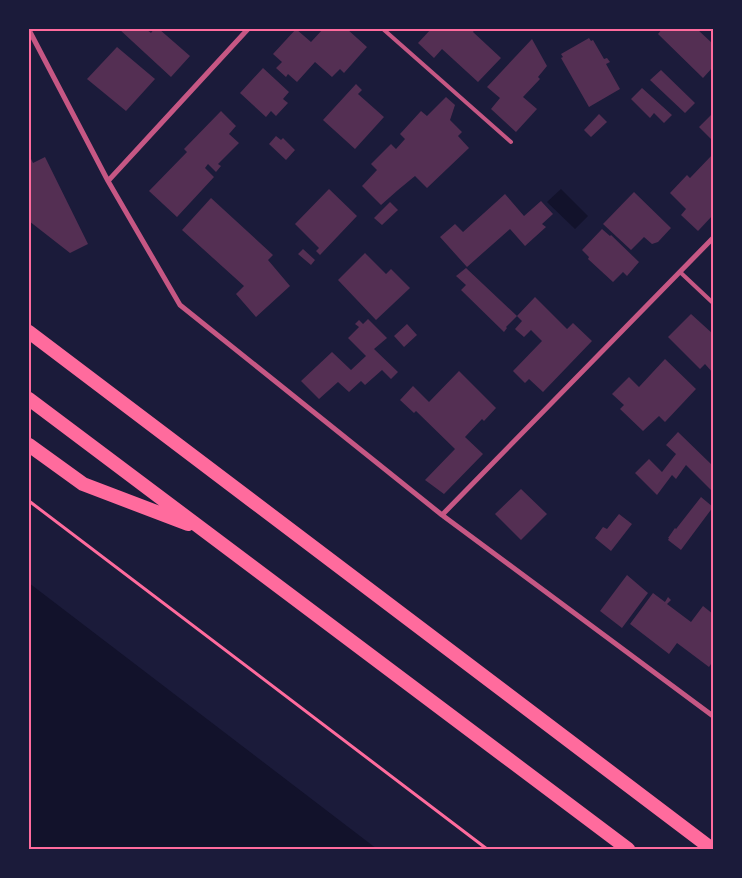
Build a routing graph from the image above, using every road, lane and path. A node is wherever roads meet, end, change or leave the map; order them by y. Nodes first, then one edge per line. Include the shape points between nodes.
1 (248, 29) edge
2 (383, 29) edge
3 (29, 30) edge
4 (511, 142) dead end
5 (108, 181) junction
6 (713, 238) edge
7 (680, 272) junction
8 (713, 303) edge
9 (29, 332) edge
10 (29, 399) edge
11 (29, 445) edge
12 (29, 501) edge
13 (442, 516) junction
14 (204, 531) junction
15 (713, 716) edge
16 (487, 849) edge
17 (628, 849) edge
18 (712, 849) edge

1 - 5 street
2 - 4 lane
3 - 5 street
5 - 13 street via 180,305
6 - 7 street
7 - 8 lane
7 - 13 street
9 - 18 highway
10 - 14 highway
11 - 14 highway via 83,484
12 - 16 path
13 - 15 street
14 - 17 highway

